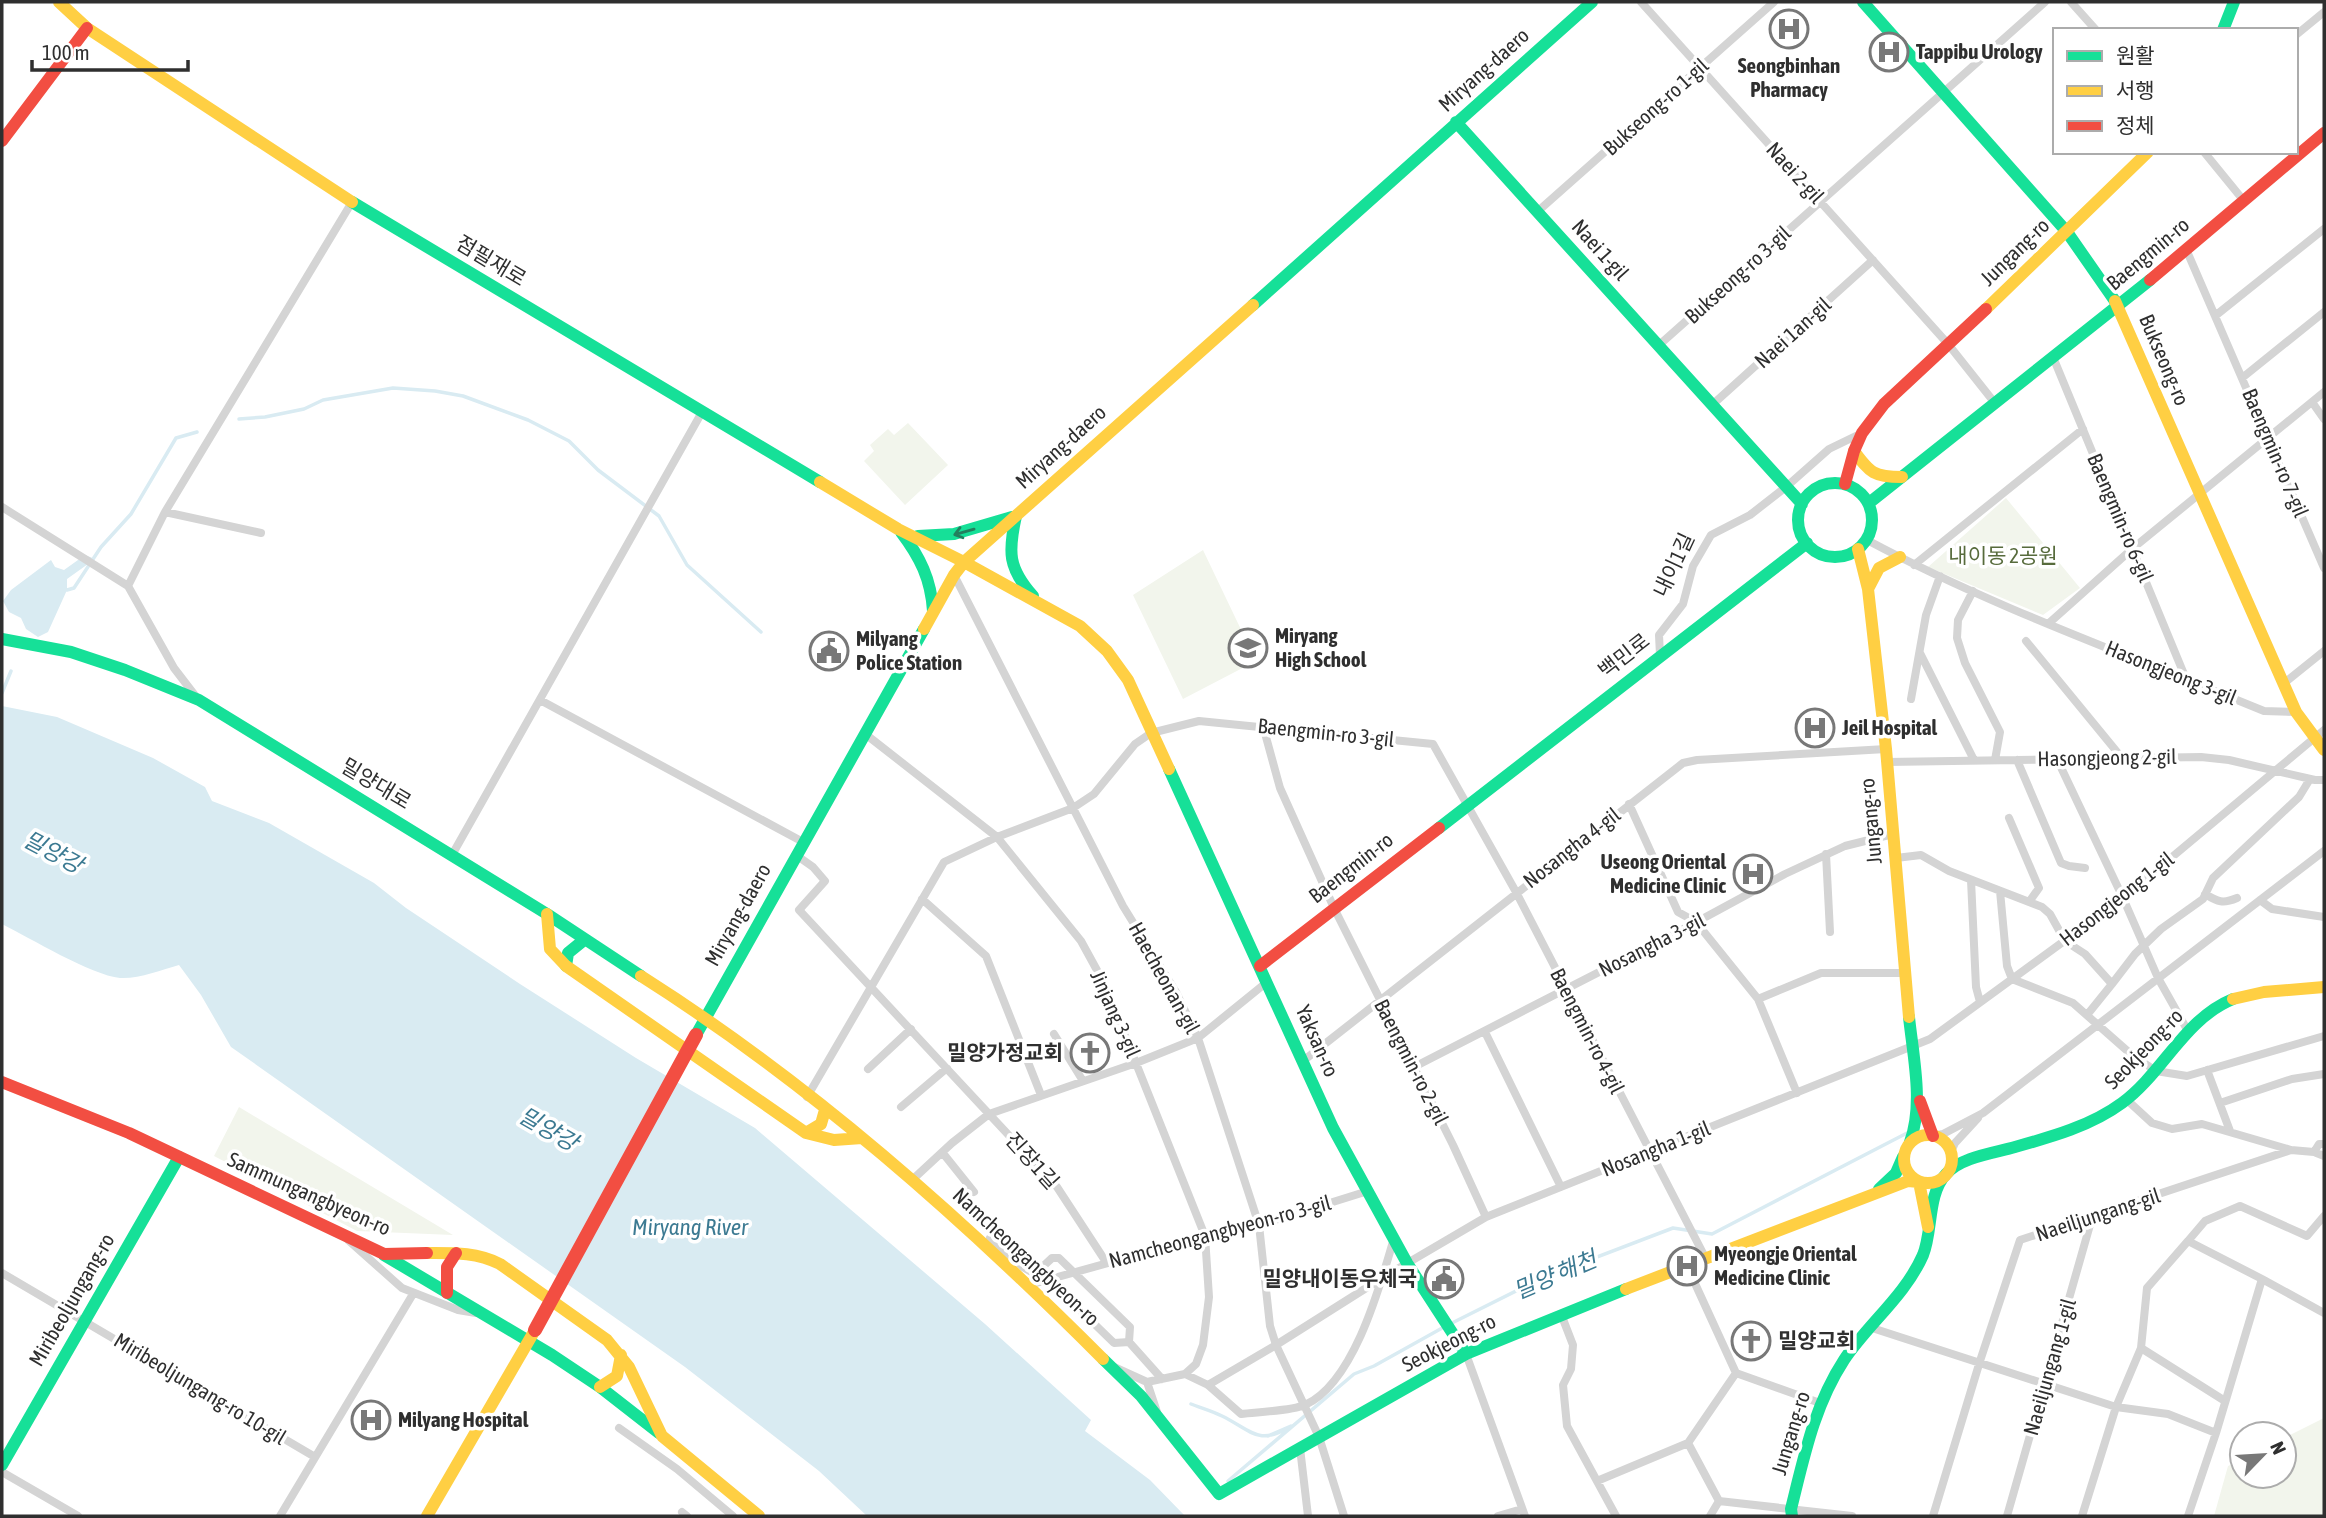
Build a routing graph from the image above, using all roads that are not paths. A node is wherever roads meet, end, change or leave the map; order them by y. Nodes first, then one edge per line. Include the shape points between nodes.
1 (59, 2) edge
2 (1591, 2) edge
3 (1641, 2) edge
4 (1774, 2) edge
5 (1863, 2) edge
6 (2045, 2) edge
7 (2071, 2) edge
8 (2234, 2) edge
9 (2324, 12) edge
10 (88, 28) junction
11 (2094, 28) edge
12 (2224, 28) edge
13 (2298, 33) edge
14 (1700, 67) junction
15 (1943, 93) junction
16 (1457, 122) junction
17 (2324, 133) edge
18 (2, 141) edge
19 (2146, 154) edge
20 (2206, 154) edge
21 (1821, 201) junction
22 (2244, 201) junction
23 (352, 202) junction
24 (1537, 212) junction
25 (2324, 229) edge
26 (2067, 232) junction
27 (2186, 249) junction
28 (1873, 260) junction
29 (2118, 306) junction
30 (2324, 312) edge
31 (2215, 316) junction
32 (1948, 344) junction
33 (1658, 346) junction
34 (2053, 357) junction
35 (2242, 378) junction
36 (2324, 392) edge
37 (1994, 402) junction
38 (2312, 402) junction
39 (1712, 405) junction
40 (702, 412) junction
41 (2324, 418) edge
42 (2082, 429) junction
43 (1862, 433) junction
44 (2268, 438) junction
45 (1854, 451) junction
46 (1902, 477) junction
47 (1845, 484) junction
48 (1786, 487) junction
49 (2199, 494) junction
50 (1869, 503) junction
51 (1802, 504) junction
52 (2, 507) edge
53 (165, 512) junction
54 (1016, 516) junction
55 (905, 532) junction
56 (261, 533) dead end
57 (1807, 543) junction
58 (1862, 545) junction
59 (2132, 549) junction
60 (1900, 557) junction
61 (964, 562) junction
62 (1913, 565) junction
63 (2324, 568) edge
64 (954, 575) junction
65 (1940, 576) junction
66 (128, 586) junction
67 (1868, 589) junction
68 (1973, 591) junction
69 (1040, 604) junction
70 (933, 611) junction
71 (2048, 624) junction
72 (2, 639) edge
73 (2026, 641) dead end
74 (2324, 651) edge
75 (1920, 653) junction
76 (1660, 655) junction
77 (2186, 679) junction
78 (2283, 684) junction
79 (1910, 699) dead end
80 (198, 700) junction
81 (540, 700) junction
82 (2296, 712) junction
83 (1263, 726) junction
84 (864, 733) junction
85 (1151, 733) junction
86 (2319, 734) edge
87 (2324, 750) edge
88 (1886, 755) junction
89 (2122, 758) junction
90 (2057, 759) junction
91 (1974, 760) junction
92 (1995, 760) junction
93 (2017, 760) junction
94 (2275, 770) junction
95 (2310, 779) junction
96 (2324, 780) edge
97 (1467, 804) junction
98 (1629, 804) junction
99 (1073, 808) junction
100 (2010, 818) dead end
101 (1893, 834) junction
102 (997, 837) junction
103 (799, 848) junction
104 (2324, 851) edge
105 (452, 855) junction
106 (1826, 855) junction
107 (1896, 859) junction
108 (2085, 868) dead end
109 (1971, 880) junction
110 (2000, 891) junction
111 (1516, 892) junction
112 (2205, 894) junction
113 (2123, 898) junction
114 (2237, 898) dead end
115 (922, 899) junction
116 (2260, 900) junction
117 (2029, 902) junction
118 (1334, 908) junction
119 (548, 914) junction
120 (2324, 917) edge
121 (1696, 922) junction
122 (1830, 932) dead end
123 (584, 940) junction
124 (2065, 941) junction
125 (2144, 946) junction
126 (566, 966) junction
127 (1260, 966) junction
128 (1906, 973) junction
129 (2158, 978) junction
130 (2012, 979) junction
131 (1267, 982) junction
132 (2112, 984) junction
133 (872, 986) junction
134 (2324, 987) edge
135 (1566, 989) junction
136 (1758, 999) junction
137 (1381, 1001) junction
138 (1980, 1002) junction
139 (2087, 1015) junction
140 (706, 1017) junction
141 (2098, 1025) junction
142 (911, 1029) junction
143 (1485, 1032) junction
144 (2189, 1033) junction
145 (1054, 1034) dead end
146 (2324, 1036) edge
147 (1198, 1038) junction
148 (1911, 1048) junction
149 (1303, 1061) junction
150 (1136, 1063) junction
151 (1414, 1067) junction
152 (947, 1068) junction
153 (868, 1069) dead end
154 (2207, 1070) junction
155 (2156, 1071) junction
156 (2324, 1074) edge
157 (1083, 1081) junction
158 (2, 1082) edge
159 (1916, 1091) junction
160 (1797, 1093) junction
161 (1041, 1095) junction
162 (807, 1097) junction
163 (2127, 1100) junction
164 (2220, 1103) junction
165 (901, 1107) dead end
166 (825, 1110) junction
167 (1983, 1113) junction
168 (989, 1114) junction
169 (2230, 1131) junction
170 (806, 1133) junction
171 (1933, 1136) junction
172 (862, 1138) junction
173 (1910, 1142) junction
174 (2324, 1144) edge
175 (2291, 1150) junction
176 (1650, 1151) junction
177 (942, 1152) junction
178 (1951, 1152) junction
179 (1995, 1152) junction
180 (2314, 1152) junction
181 (2324, 1156) edge
182 (179, 1157) junction
183 (1903, 1157) junction
184 (1946, 1174) junction
185 (911, 1181) junction
186 (1919, 1182) junction
187 (1561, 1187) junction
188 (1368, 1191) junction
189 (974, 1192) dead end
190 (1877, 1192) junction
191 (2324, 1216) edge
192 (1486, 1217) junction
193 (2092, 1218) junction
194 (1259, 1225) junction
195 (1927, 1227) junction
196 (342, 1235) junction
197 (1205, 1236) junction
198 (990, 1238) dead end
199 (1394, 1238) junction
200 (2189, 1241) junction
201 (456, 1253) junction
202 (384, 1254) junction
203 (1705, 1256) junction
204 (1106, 1262) junction
205 (1407, 1263) junction
206 (1687, 1266) junction
207 (1072, 1271) junction
208 (2, 1273) edge
209 (1047, 1278) junction
210 (1382, 1278) junction
211 (2262, 1279) junction
212 (1029, 1284) junction
213 (447, 1293) junction
214 (413, 1294) junction
215 (1561, 1314) junction
216 (2324, 1314) edge
217 (483, 1315) junction
218 (84, 1321) junction
219 (1869, 1327) junction
220 (532, 1336) junction
221 (1129, 1342) junction
222 (1276, 1345) junction
223 (2141, 1348) junction
224 (1466, 1354) junction
225 (621, 1355) junction
226 (1980, 1361) junction
227 (1110, 1366) junction
228 (1736, 1373) junction
229 (1185, 1374) junction
230 (1162, 1379) junction
231 (1147, 1382) junction
232 (2046, 1383) junction
233 (1208, 1385) junction
234 (600, 1387) junction
235 (2225, 1401) junction
236 (1820, 1404) junction
237 (1304, 1405) junction
238 (2116, 1407) junction
239 (1159, 1419) junction
240 (619, 1428) dead end
241 (2216, 1433) junction
242 (662, 1436) junction
243 (1320, 1437) junction
244 (1688, 1443) junction
245 (1300, 1448) junction
246 (315, 1457) junction
247 (2, 1465) edge
248 (2, 1472) edge
249 (1597, 1481) junction
250 (1719, 1501) junction
251 (1792, 1512) edge
252 (1523, 1513) edge
253 (78, 1516) edge
254 (280, 1516) edge
255 (427, 1516) edge
256 (733, 1516) edge
257 (759, 1516) edge
258 (1308, 1516) edge
259 (1344, 1516) edge
260 (1498, 1516) edge
261 (1616, 1516) edge
262 (1710, 1516) edge
263 (1852, 1516) edge
264 (1933, 1516) edge
265 (2007, 1516) edge
266 (2082, 1516) edge
267 (2188, 1516) edge

1 - 10 street, 점필재로
2 - 16 street, Miryang-daero
3 - 14 street, Naei 2-gil
4 - 14 street, Bukseong-ro 1-gil
5 - 15 street, Bukseong-ro
6 - 15 street, Bukseong-ro 3-gil
7 - 11 street
8 - 12 street
9 - 13 street
10 - 18 street
10 - 23 street, 점필재로
14 - 21 street, Naei 2-gil
14 - 24 street, Bukseong-ro 1-gil
15 - 21 street, Bukseong-ro 3-gil
15 - 26 street, Bukseong-ro
16 - 24 street, Naei 1-gil
16 - 54 street, Miryang-daero
17 - 22 street, Baengmin-ro
19 - 26 street, Jungang-ro
20 - 22 street
21 - 28 street, Naei 2-gil
21 - 33 street, Bukseong-ro 3-gil
22 - 27 street, Baengmin-ro
23 - 40 street, 점필재로
23 - 53 street
24 - 33 street, Naei 1-gil
25 - 31 street
26 - 29 street, Bukseong-ro
26 - 32 street, Jungang-ro
27 - 29 street, Baengmin-ro
27 - 31 street, Baengmin-ro 7-gil
28 - 32 street, Naei 2-gil
28 - 39 street, Naei 1an-gil
29 - 34 street, Baengmin-ro
29 - 49 street, Bukseong-ro
30 - 35 street, Baengmin-ro 7-gil
31 - 35 street, Baengmin-ro 7-gil
32 - 37 street, Naei 2-gil
32 - 43 street, Jungang-ro via 1884,404
33 - 39 street, Naei 1-gil
34 - 37 street, Baengmin-ro
34 - 42 street, Baengmin-ro 6-gil
35 - 44 street, Baengmin-ro 7-gil
36 - 38 street
37 - 46 street
38 - 41 street
38 - 44 street
39 - 48 street
40 - 55 street, 점필재로
40 - 81 street
42 - 59 street, Baengmin-ro 6-gil
42 - 62 street
43 - 45 street, Jungang-ro
43 - 48 street, 내이1길 via 1829,449
44 - 49 street
44 - 63 street, Baengmin-ro 7-gil
45 - 46 street via 1879,478
45 - 47 street, Jungang-ro
46 - 50 street
47 - 50 street
47 - 51 street via 1817,487
48 - 51 street
48 - 76 street, 내이1길 via 1711,535 1693,566 1683,604 1659,635
49 - 59 street
49 - 78 street, Bukseong-ro
50 - 58 street via 1872,528
51 - 57 street via 1799,527
52 - 66 street
53 - 56 street
53 - 66 street
54 -> 55 street via 935,538
54 - 61 street, Miryang-daero
54 - 69 street, Yaksan-ro via 1010,566
55 - 61 street, 점필재로
55 - 70 street, 점필재로 via 929,575
57 - 58 street via 1834,557
57 - 76 street, 백민로
58 - 60 street, Hasongjeong 3-gil
58 - 67 street, Jungang-ro
59 - 71 street
59 - 77 street, Baengmin-ro 6-gil
60 - 62 street, Hasongjeong 3-gil
60 - 67 street via 1875,569
61 - 64 street, Miryang-daero
61 - 69 street, Yaksan-ro
62 - 65 street, Hasongjeong 3-gil
64 - 70 street, Miryang-daero
64 - 99 street, Haecheonan-gil
65 - 68 street, Hasongjeong 3-gil
65 - 75 street via 1926,615
66 - 80 street via 174,668
67 - 88 street, Jungang-ro
68 - 71 street, Hasongjeong 3-gil
68 - 92 street via 1958,620 1957,638 2000,732
69 - 85 street, Yaksan-ro via 1080,626 1115,659
70 - 84 street, Miryang-daero
71 - 77 street, Hasongjeong 3-gil
72 - 80 street, 밀양대로 via 71,652
73 - 89 street
74 - 78 street
75 - 79 street
75 - 91 street
76 - 97 street, 백민로
77 - 82 street, Hasongjeong 3-gil via 2264,711
78 - 82 street, Bukseong-ro
80 - 105 street, 밀양대로
81 - 103 street
81 - 105 street
82 - 86 street, Bukseong-ro
83 - 85 street, Baengmin-ro 3-gil via 1199,721
83 - 97 street, Baengmin-ro 3-gil via 1433,744
83 - 118 street, Baengmin-ro 2-gil via 1280,788
84 - 102 street, Jinjang 3-gil
84 - 103 street, Miryang-daero
85 - 99 street via 1135,744 1094,794
85 - 127 street, Yaksan-ro
86 - 87 street, Bukseong-ro
86 - 94 street, Hasongjeong 1-gil
88 - 91 street, Hasongjeong 2-gil
88 - 98 street, Nosangha 4-gil via 1690,761
88 - 101 street, Jungang-ro
89 - 90 street, Hasongjeong 2-gil
89 - 94 street, Hasongjeong 2-gil via 2201,757
90 - 93 street, Hasongjeong 2-gil
90 - 113 street
91 - 92 street, Hasongjeong 2-gil
92 - 93 street, Hasongjeong 2-gil
93 - 108 street via 2062,863
94 - 95 street, Hasongjeong 2-gil
94 - 113 street, Hasongjeong 1-gil
95 - 96 street, Hasongjeong 2-gil
95 - 112 street via 2299,797 2213,878
97 - 111 street, Baengmin-ro 4-gil
97 - 118 street, Baengmin-ro
98 - 111 street, Nosangha 4-gil
98 - 121 street via 1678,912
99 - 102 street
99 - 147 street, Haecheonan-gil
100 - 117 street via 2039,888
101 - 106 street, Nosangha 3-gil
101 - 107 street, Jungang-ro
102 - 115 street via 944,862
102 - 150 street, Jinjang 3-gil via 1081,941
103 - 133 street, 진장1길 via 825,881 799,910
103 - 140 street, Miryang-daero
104 - 116 street
105 - 119 street, 밀양대로
106 - 121 street, Nosangha 3-gil
106 - 122 street
107 - 109 street via 1921,855
107 - 128 street, Jungang-ro
109 - 110 street
109 - 138 street
110 - 117 street
110 - 130 street
111 - 135 street, Baengmin-ro 4-gil
111 - 137 street, Nosangha 4-gil
112 - 114 street via 2219,903
112 - 125 street
113 - 124 street, Hasongjeong 1-gil
113 - 125 street
115 - 133 street
115 - 161 street via 986,956
116 - 120 street via 2272,909
116 - 129 street
117 - 124 street via 2050,914
118 - 127 street, Baengmin-ro
118 - 137 street, Baengmin-ro 2-gil
119 - 123 street, 밀양대로
119 - 126 street via 550,949
121 - 135 street, Nosangha 3-gil
121 - 136 street
123 - 126 street via 568,953
123 - 140 street, 밀양대로
124 - 130 street, Hasongjeong 1-gil
124 - 132 street via 2085,954
125 - 129 street
125 - 132 street
126 - 170 street
127 - 131 street, Yaksan-ro
128 - 136 street via 1821,973
128 - 148 street, Jungang-ro
129 - 141 street
129 - 144 street
130 - 138 street, Hasongjeong 1-gil
130 - 139 street via 2073,1003
131 - 147 street
131 - 149 street, Yaksan-ro
132 - 139 street
133 - 142 street, 진장1길
133 - 162 street
134 - 144 street, Seokjeong-ro via 2242,996 2215,1008
135 - 143 street, Nosangha 3-gil
135 - 176 street, Baengmin-ro 4-gil
136 - 160 street
137 - 149 street, Nosangha 4-gil
137 - 151 street, Baengmin-ro 2-gil
138 - 148 street, Hasongjeong 1-gil
139 - 141 street
140 - 162 street, Namcheongangbyeon-ro
140 - 220 street, Miryang-daero, bridge
141 - 155 street
141 - 167 street
142 - 152 street, 진장1길
142 - 153 street
143 - 151 street, Nosangha 3-gil
143 - 187 street
144 - 155 street, Seokjeong-ro
145 - 157 street
146 - 154 street
147 - 150 street
147 - 194 street, Haecheonan-gil
148 - 159 street, Jungang-ro
148 - 160 street, Nosangha 1-gil
149 - 188 street, Yaksan-ro
150 - 157 street
150 - 197 street, Jinjang 3-gil
151 - 192 street, Baengmin-ro 2-gil
152 - 165 street
152 - 168 street, 진장1길
154 - 155 street via 2187,1076
154 - 164 street
155 - 163 street, Seokjeong-ro
156 - 164 street via 2292,1079
157 - 161 street
158 - 182 street, Sammungangbyeon-ro
159 - 171 street
159 - 173 street
160 - 176 street, Nosangha 1-gil
161 - 168 street
162 - 166 street, Namcheongangbyeon-ro
163 - 169 street via 2152,1123 2172,1129 2202,1124
163 - 179 street, Seokjeong-ro via 2082,1124
164 - 169 street
166 - 170 street via 821,1124
166 - 172 street, Namcheongangbyeon-ro
167 - 171 street
167 - 178 street
168 - 177 street
168 - 204 street, 진장1길 via 1057,1186
169 - 175 street
170 - 172 street via 839,1141
171 - 173 street
171 - 178 street
172 - 185 street, Namcheongangbyeon-ro
173 - 183 street
174 - 180 street
175 - 180 street
175 - 193 street, Naeiljungang-gil
176 - 187 street, Nosangha 1-gil
176 - 203 street, Baengmin-ro 4-gil
177 - 185 street
177 - 189 street
178 - 179 street
178 - 184 street
179 - 184 street, Seokjeong-ro
180 - 181 street
182 - 196 street, Sammungangbyeon-ro
182 - 218 street, Miribeoljungang-ro
183 - 186 street via 1907,1172
183 - 190 street via 1896,1173
184 - 186 street via 1934,1182
184 - 195 street, Jungang-ro
185 - 212 street, Namcheongangbyeon-ro
186 - 190 street, Seokjeong-ro via 1908,1181
186 - 195 street
187 - 192 street, Nosangha 1-gil
188 - 194 street, Namcheongangbyeon-ro 3-gil
188 - 199 street, Yaksan-ro
190 - 203 street, Seokjeong-ro
191 - 200 street via 2307,1236 2240,1206 2205,1222
192 - 205 street, Nosangha 1-gil
193 - 226 street, Naeiljungang-gil via 2020,1240
193 - 232 street, Naeiljungang 1-gil
194 - 197 street, Namcheongangbyeon-ro 3-gil
194 - 222 street, Haecheonan-gil
195 - 219 street, Jungang-ro via 1924,1252 1911,1278
196 - 202 street, Sammungangbyeon-ro
196 - 214 street
197 - 204 street, Namcheongangbyeon-ro 3-gil
197 - 229 street, Jinjang 3-gil via 1209,1297 1203,1345 1196,1363
198 - 207 street, Namcheongangbyeon-ro 3-gil via 1035,1273 1052,1258 1059,1258
199 - 205 street, Yaksan-ro
199 - 210 street
200 - 211 street
200 - 223 street via 2147,1288
201 - 202 street, Sammungangbyeon-ro
201 - 213 street via 447,1267
201 - 225 street, Sammungangbyeon-ro via 500,1264 607,1340
202 - 213 street
203 - 206 street, Seokjeong-ro
204 - 207 street, Namcheongangbyeon-ro 3-gil
205 - 210 street, Nosangha 1-gil
205 - 224 street, Yaksan-ro
206 - 215 street, Seokjeong-ro
206 - 228 street
207 - 209 street, Namcheongangbyeon-ro 3-gil
207 - 221 street, Namcheongangbyeon-ro 3-gil via 1130,1327
208 - 218 street, Miribeoljungang-ro 10-gil
209 - 212 street, Namcheongangbyeon-ro 3-gil
209 - 221 street, Namcheongangbyeon-ro 3-gil via 1114,1343
210 - 222 street, Nosangha 1-gil
210 - 237 street via 1366,1326 1339,1375
211 - 216 street
211 - 235 street
212 - 227 street, Namcheongangbyeon-ro
213 - 217 street
214 - 217 street
214 - 246 street
215 - 224 street, Seokjeong-ro
215 - 249 street via 1573,1345 1571,1369 1563,1385 1567,1426
217 - 220 street
218 - 246 street, Miribeoljungang-ro 10-gil
218 - 247 street, Miribeoljungang-ro
219 - 226 street
219 - 236 street, Jungang-ro
220 - 234 street
220 - 255 street
221 - 230 street, Namcheongangbyeon-ro 3-gil
222 - 233 street, Nosangha 1-gil
222 - 237 street, Haecheonan-gil
223 - 235 street
223 - 238 street
224 - 243 street, Seokjeong-ro
224 - 252 street
225 - 234 street via 616,1378
225 - 242 street, Sammungangbyeon-ro
226 - 232 street
226 - 264 street, Naeiljungang-gil
227 - 231 street
227 - 239 street, Namcheongangbyeon-ro
228 - 236 street
228 - 244 street
229 - 230 street
229 - 233 street
230 - 231 street
231 - 239 street
232 - 238 street
232 - 265 street, Naeiljungang 1-gil
233 - 237 street via 1241,1414
234 - 242 street
235 - 241 street
236 - 251 street, Jungang-ro
237 - 243 street, Haecheonan-gil
238 - 241 street via 2168,1414
238 - 266 street
239 - 245 street, Namcheongangbyeon-ro via 1219,1494
240 - 256 street
241 - 267 street
242 - 257 street, Sammungangbyeon-ro
243 - 245 street, Namcheongangbyeon-ro
243 - 259 street
244 - 249 street
244 - 250 street
245 - 258 street
246 - 254 street
248 - 253 street
249 - 261 street
250 - 251 street
250 - 262 street
251 - 263 street
252 - 260 street

